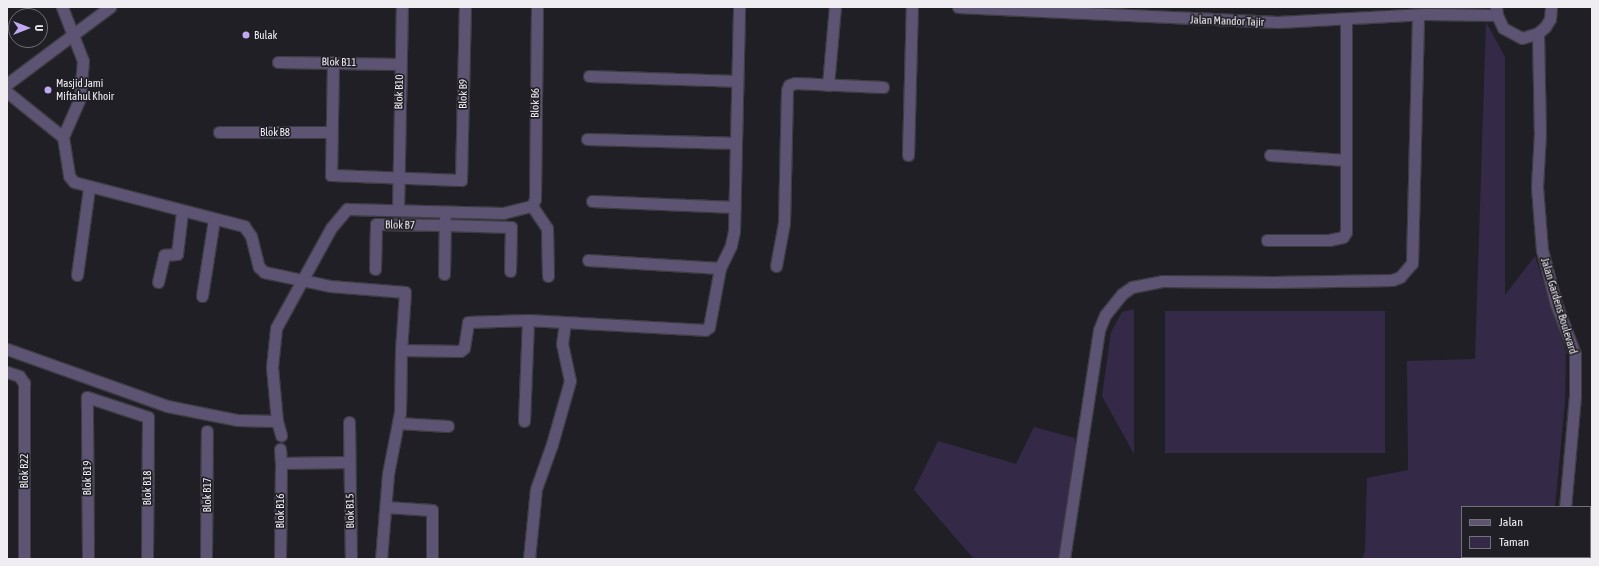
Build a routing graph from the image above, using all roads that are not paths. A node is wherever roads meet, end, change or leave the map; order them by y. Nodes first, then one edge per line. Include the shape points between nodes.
1 (62, 7) edge
2 (110, 7) edge
3 (402, 7) edge
4 (465, 7) edge
5 (537, 7) edge
6 (739, 7) edge
7 (835, 7) edge
8 (912, 7) edge
9 (958, 7) edge
10 (1551, 7) edge
11 (1496, 11) edge
12 (1346, 19) junction
13 (1418, 19) dead end
14 (1538, 33) junction
15 (74, 35) junction
16 (278, 62) dead end
17 (333, 62) junction
18 (399, 64) junction
19 (589, 76) dead end
20 (736, 81) junction
21 (7, 84) edge
22 (828, 85) junction
23 (883, 87) dead end
24 (7, 92) edge
25 (219, 132) dead end
26 (332, 132) junction
27 (63, 137) junction
28 (587, 140) dead end
29 (736, 143) junction
30 (908, 155) dead end
31 (1270, 155) dead end
32 (1346, 160) junction
33 (398, 178) junction
34 (88, 188) junction
35 (592, 201) dead end
36 (533, 202) junction
37 (735, 207) junction
38 (398, 210) junction
39 (446, 211) junction
40 (182, 212) junction
41 (214, 219) junction
42 (445, 225) junction
43 (1267, 240) dead end
44 (588, 260) dead end
45 (776, 266) dead end
46 (720, 268) junction
47 (375, 269) dead end
48 (510, 272) dead end
49 (444, 274) dead end
50 (77, 275) dead end
51 (548, 276) dead end
52 (158, 282) dead end
53 (303, 282) junction
54 (202, 296) dead end
55 (528, 320) junction
56 (565, 322) junction
57 (7, 349) edge
58 (401, 350) junction
59 (7, 372) edge
60 (87, 397) joint
61 (277, 421) junction
62 (524, 421) dead end
63 (349, 422) dead end
64 (398, 423) junction
65 (448, 426) dead end
66 (207, 432) dead end
67 (280, 435) dead end
68 (280, 448) dead end
69 (349, 462) junction
70 (280, 463) junction
71 (1565, 506) edge
72 (386, 507) junction
73 (24, 559) edge
74 (88, 559) edge
75 (147, 559) edge
76 (206, 559) edge
77 (280, 559) edge
78 (351, 559) edge
79 (380, 559) edge
80 (432, 559) edge
81 (530, 559) edge
82 (1064, 559) edge

1 - 15 street
2 - 15 street
3 - 18 street, Blok B10
4 - 33 street, Blok B9 via 461,180
5 - 36 street, Blok B6
6 - 20 street
7 - 22 street
8 - 30 street
9 - 12 street, Jalan Mandor Tajir via 1228,21
10 - 14 street via 1550,19
11 - 12 street, Jalan Mandor Tajir
11 - 14 street via 1503,28 1515,36 1529,37
12 - 32 street
13 - 82 street via 1412,263 1400,277 1392,280 1162,281 1132,287 1122,294 1105,315 1094,351
14 - 71 street, Jalan Gardens Boulevard via 1540,133 1537,187 1542,250 1556,304 1575,354 1575,396
15 - 21 street
15 - 27 street via 83,60 80,98
16 - 17 street, Blok B11
17 - 18 street, Blok B11
17 - 26 street
18 - 33 street, Blok B10
19 - 20 street
20 - 29 street
22 - 23 street
22 - 45 street via 795,83 789,85 787,90 784,223
24 - 27 street
25 - 26 street, Blok B8
26 - 33 street via 331,175
27 - 34 street via 70,179
28 - 29 street
29 - 37 street
31 - 32 street
32 - 43 street via 1347,226 1343,237 1329,240
33 - 38 street, Blok B10
34 - 40 street
34 - 50 street
35 - 37 street
36 - 39 street via 503,212
36 - 51 street via 547,228
37 - 46 street via 731,245
38 - 39 street
38 - 53 street via 347,209 331,228
39 - 42 street
40 - 41 street
40 - 52 street via 177,254 164,255
41 - 53 street via 244,226 251,236 259,267 264,272
41 - 54 street
42 - 47 street, Blok B7 via 376,224
42 - 48 street, Blok B7 via 510,227
42 - 49 street
44 - 46 street
46 - 56 street via 711,323 704,330
53 - 58 street via 405,292
53 - 61 street via 276,328 272,367
55 - 56 street
55 - 58 street via 468,322 464,348 460,351
55 - 62 street
56 - 81 street via 563,349 570,381 556,434 536,489
57 - 61 street via 167,406 237,420
58 - 64 street
59 - 73 street, Blok B22 via 19,376 24,382
60 - 74 street, Blok B19
60 - 75 street, Blok B18 via 148,417
61 - 67 street
63 - 69 street, Blok B15
64 - 65 street
64 - 72 street via 391,455
66 - 76 street, Blok B17
68 - 70 street, Blok B16
69 - 70 street
69 - 78 street, Blok B15
70 - 77 street, Blok B16
72 - 79 street
72 - 80 street via 432,510

